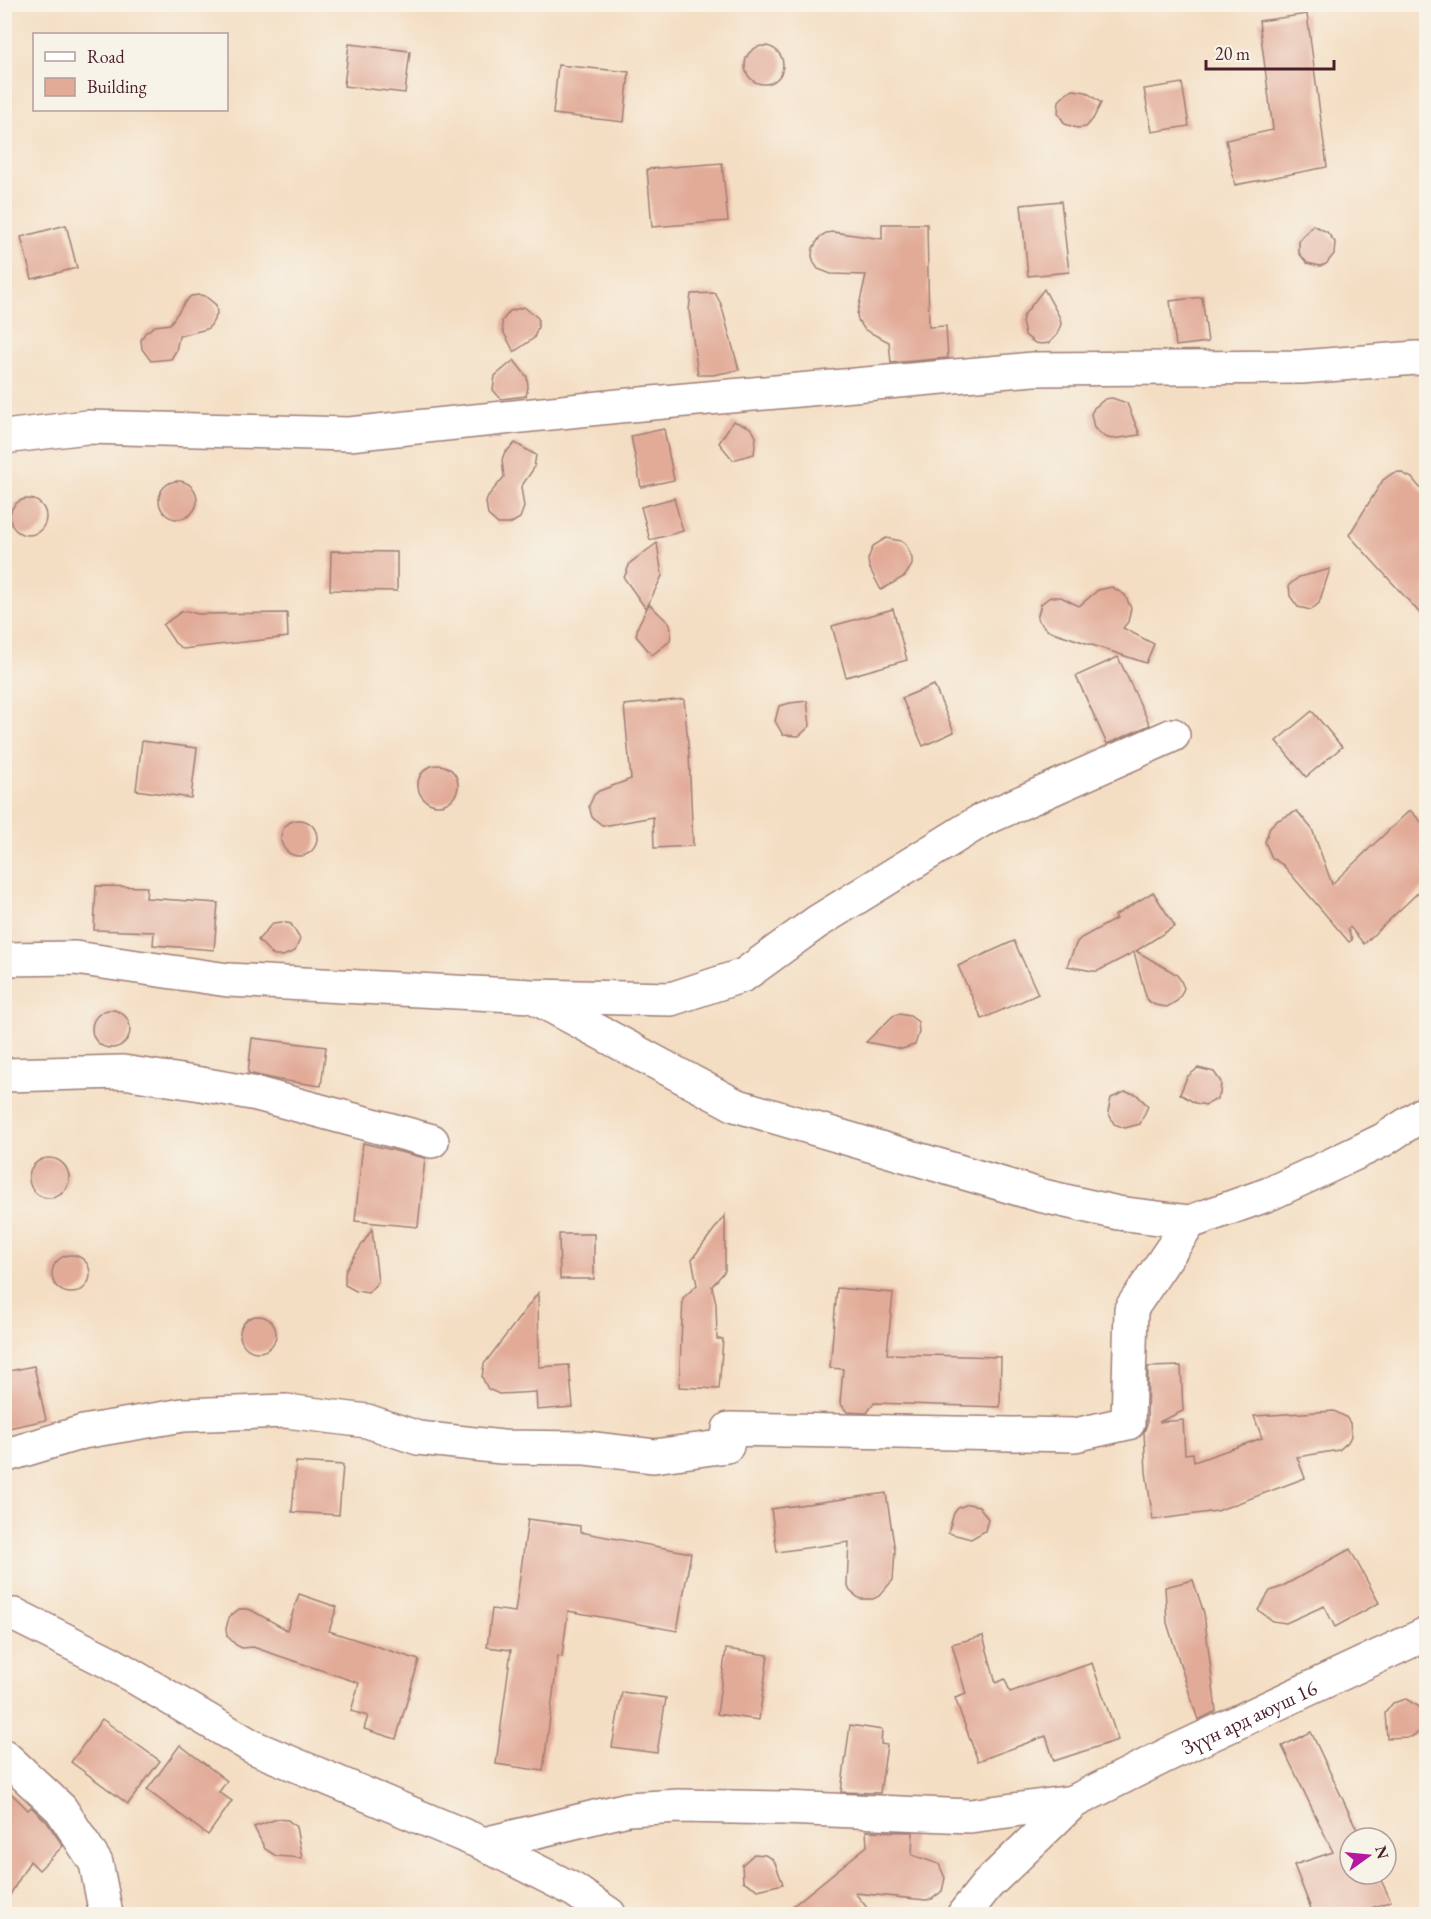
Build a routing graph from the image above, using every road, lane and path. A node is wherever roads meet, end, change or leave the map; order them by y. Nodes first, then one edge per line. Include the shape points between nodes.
1 (1426, 359) edge
2 (4, 437) edge
3 (1173, 735) dead end
4 (4, 959) edge
5 (532, 996) junction
6 (4, 1075) edge
7 (1426, 1112) edge
8 (432, 1141) dead end
9 (1191, 1222) junction
10 (4, 1456) edge
11 (8, 1613) edge
12 (1426, 1634) edge
13 (4, 1756) edge
14 (1073, 1802) junction
15 (484, 1844) junction
16 (106, 1914) edge
17 (609, 1914) edge
18 (964, 1914) edge

1 - 2 street via 1301,367 1033,369 349,434 87,428
3 - 5 street via 982,820 817,922 744,975 671,999
4 - 5 street via 75,958 228,980
5 - 9 street via 735,1106 1039,1195 1118,1213
6 - 8 street via 123,1072 256,1094
7 - 9 street via 1383,1140 1327,1167 1269,1194
9 - 10 street via 1131,1309 1128,1423 1075,1435 729,1429 727,1446 654,1456 418,1438 367,1420 286,1411 183,1414 83,1432
11 - 15 street via 109,1662 253,1747
12 - 14 street, Зүүн ард аюуш 16
13 - 16 street via 61,1809 96,1863
14 - 15 street via 970,1816 772,1808 638,1808
14 - 18 street via 987,1885
15 - 17 street via 574,1890

